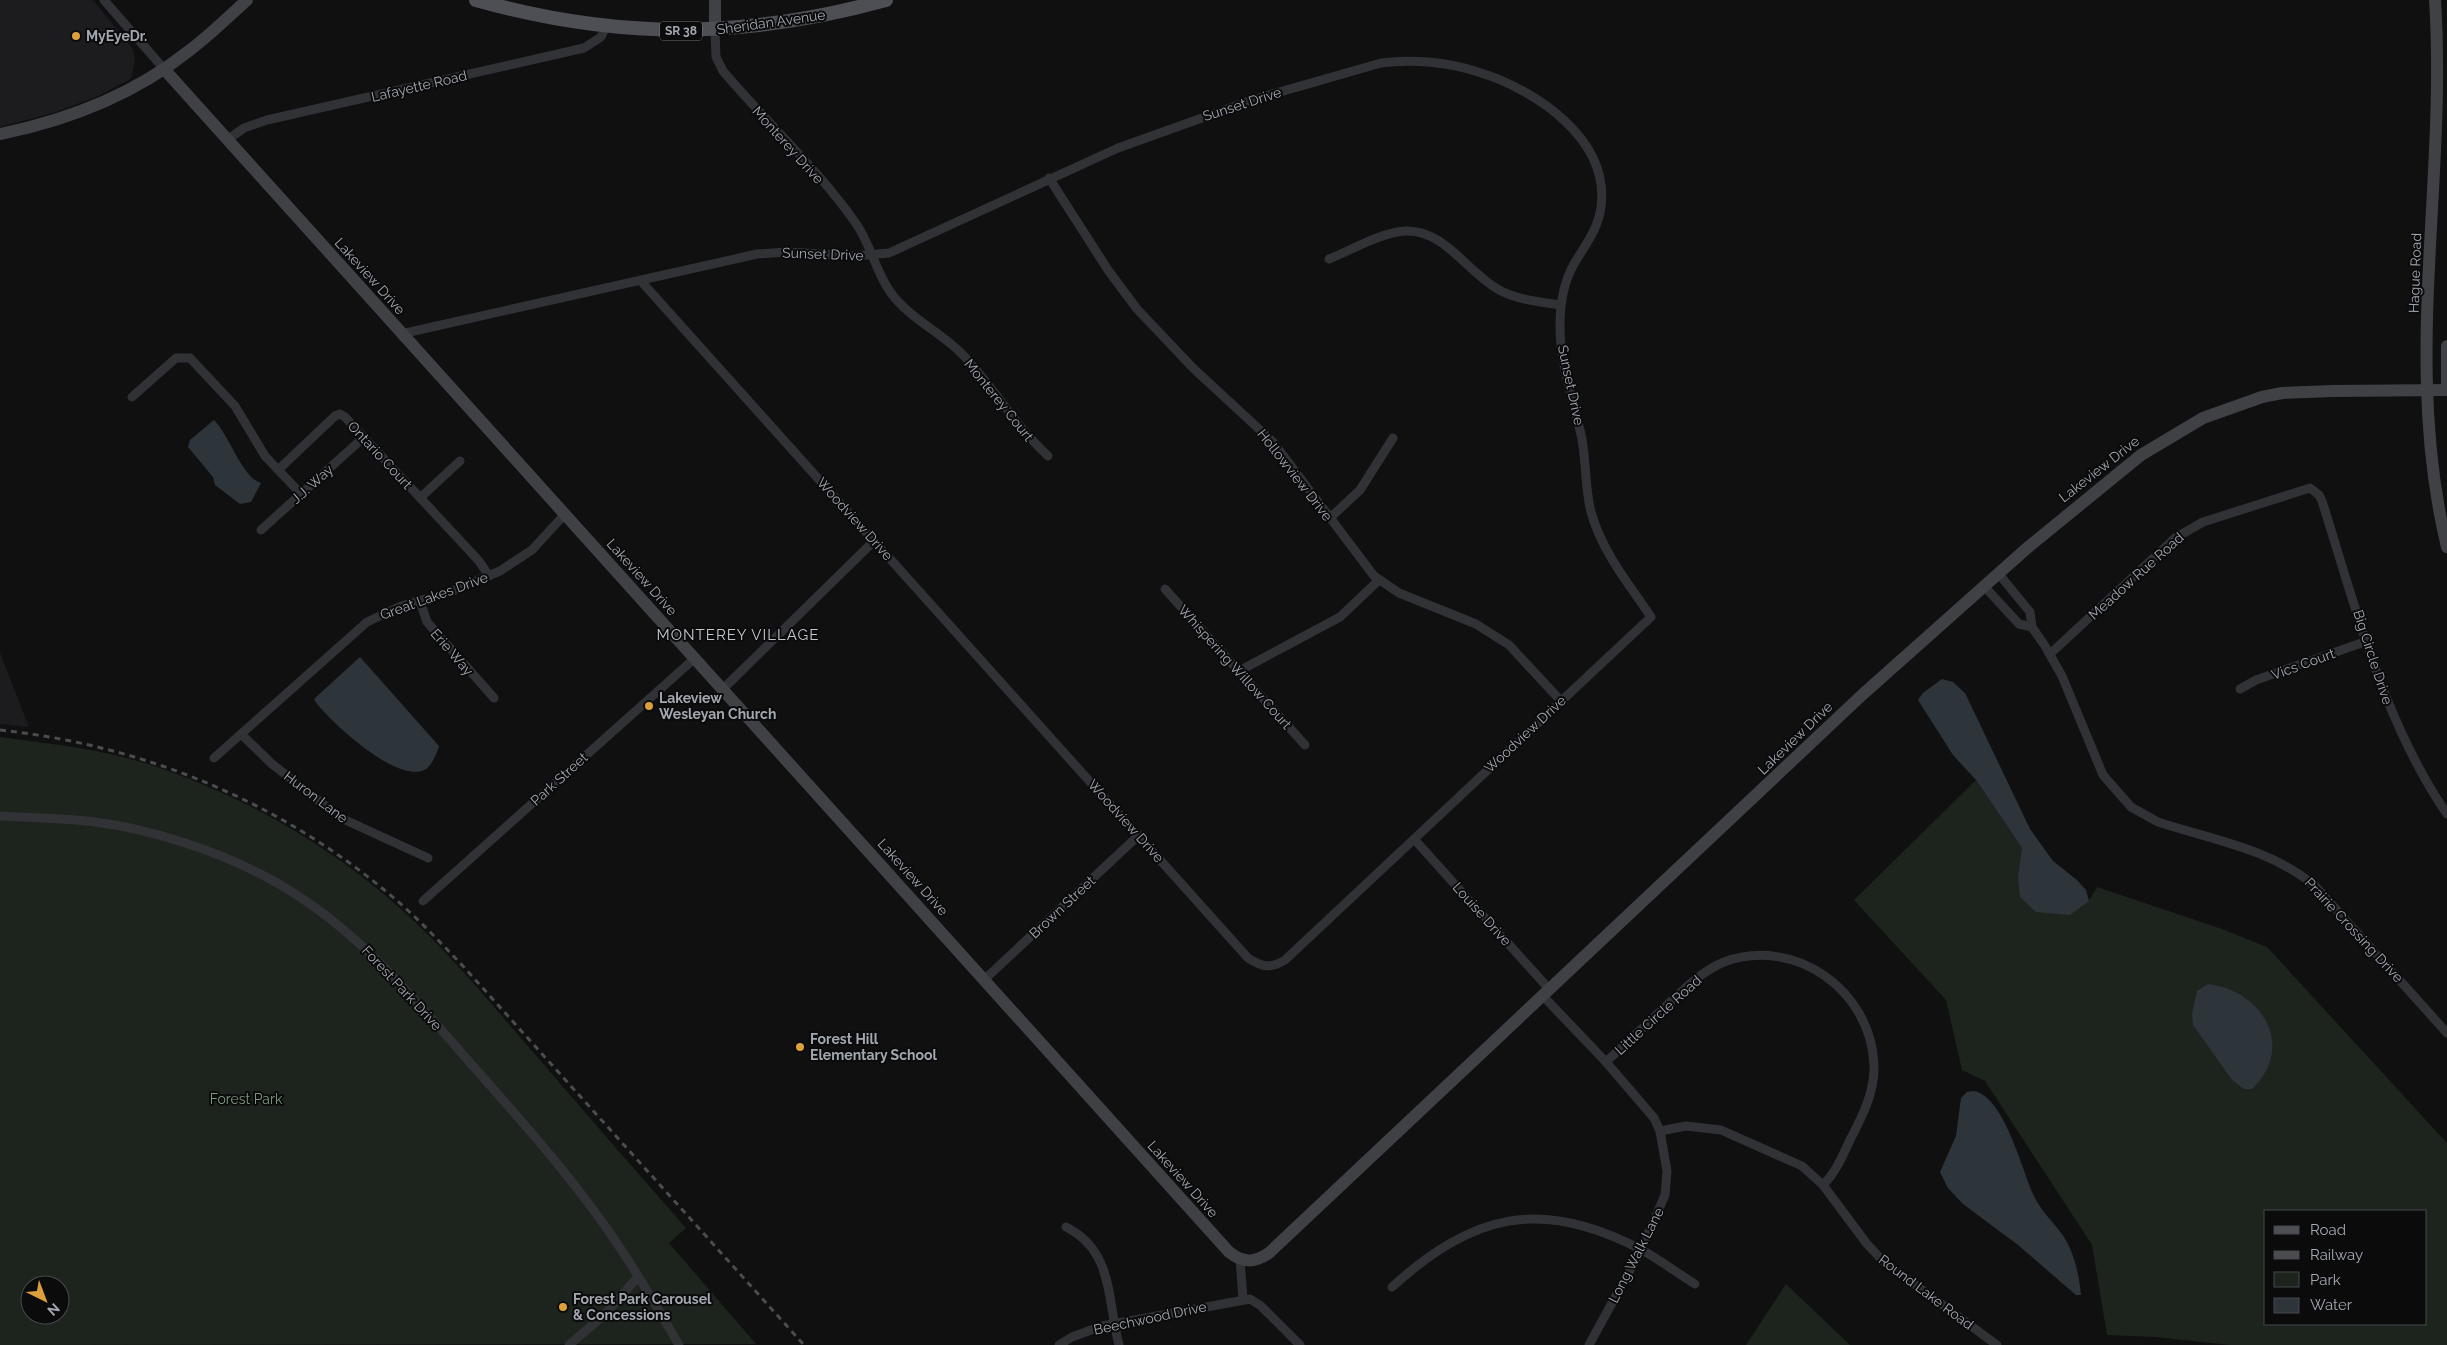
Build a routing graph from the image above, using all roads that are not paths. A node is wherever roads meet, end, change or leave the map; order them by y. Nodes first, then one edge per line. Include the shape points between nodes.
1 (104, 0) edge
2 (247, 0) edge
3 (476, 0) edge
4 (715, 0) edge
5 (886, 0) edge
6 (2435, 0) edge
7 (606, 26) junction
8 (715, 30) junction
9 (164, 69) junction
10 (0, 134) edge
11 (227, 140) junction
12 (1049, 178) junction
13 (872, 256) junction
14 (1329, 260) dead end
15 (640, 280) junction
16 (1560, 305) junction
17 (401, 334) junction
18 (2447, 346) edge
19 (2427, 389) junction
20 (2447, 390) edge
21 (132, 397) dead end
22 (364, 437) junction
23 (1393, 438) dead end
24 (1048, 456) dead end
25 (460, 462) dead end
26 (278, 470) junction
27 (2316, 492) joint
28 (301, 494) junction
29 (420, 498) junction
30 (565, 514) junction
31 (1330, 518) junction
32 (261, 530) dead end
33 (874, 541) junction
34 (2447, 547) edge
35 (1998, 574) junction
36 (489, 576) junction
37 (1379, 580) junction
38 (1984, 586) junction
39 (1165, 589) dead end
40 (420, 601) junction
41 (1651, 617) joint
42 (2032, 627) junction
43 (2367, 641) junction
44 (2050, 654) junction
45 (695, 658) junction
46 (1239, 671) junction
47 (723, 689) junction
48 (2240, 689) dead end
49 (494, 698) dead end
50 (1561, 701) junction
51 (240, 734) junction
52 (1305, 745) dead end
53 (214, 758) dead end
54 (2447, 814) edge
55 (0, 816) edge
56 (1139, 836) junction
57 (1414, 839) junction
58 (428, 858) dead end
59 (423, 901) dead end
60 (985, 979) junction
61 (1547, 993) junction
62 (2447, 1033) edge
63 (1606, 1062) junction
64 (1660, 1131) junction
65 (1823, 1185) junction
66 (1066, 1227) dead end
67 (1641, 1250) junction
68 (1240, 1260) junction
69 (638, 1277) junction
70 (1695, 1284) dead end
71 (1392, 1287) dead end
72 (1243, 1299) junction
73 (1114, 1323) junction
74 (570, 1345) edge
75 (679, 1345) edge
76 (1059, 1345) edge
77 (1119, 1345) edge
78 (1300, 1345) edge
79 (1589, 1345) edge
80 (1997, 1345) edge

1 - 9 street, Lakeview Drive
2 - 9 street
3 - 7 main road, Sheridan Avenue / SR 38 via 523,12
4 - 8 street
5 - 8 main road, Sheridan Avenue / SR 38 via 825,16
6 - 19 street, Hague Road via 2438,108
7 - 8 main road, Sheridan Avenue / SR 38
7 - 11 street, Lafayette Road via 601,37 584,48 267,120 244,128
8 - 13 street, Monterey Drive via 716,57 723,71 834,195 856,223
9 - 10 street via 98,105 36,126
9 - 11 street, Lakeview Drive
11 - 17 street, Lakeview Drive
12 - 13 street, Sunset Drive via 905,246
12 - 16 street, Sunset Drive via 1179,125 1365,67 1400,61 1476,71 1523,90 1549,109 1579,137 1597,167 1602,190 1599,217 1591,239 1568,277
12 - 31 street, Hollowview Drive via 1137,309 1193,368 1273,442
13 - 15 street, Sunset Drive via 787,252 757,254
13 - 24 street, Monterey Court via 883,280 901,305 960,352 1024,433
14 - 16 street via 1394,233 1414,231 1441,242 1482,280 1500,291
15 - 17 street, Sunset Drive
15 - 33 street, Woodview Drive
16 - 41 street, Sunset Drive via 1561,350 1581,432 1591,512 1611,557
17 - 30 street, Lakeview Drive
18 - 20 street
19 - 20 street, Lakeview Drive
19 - 34 street, Hague Road via 2434,479
19 - 35 street, Lakeview Drive via 2282,393 2209,415 2167,438 2120,470
21 - 26 street via 176,358 190,358 235,406 257,445
22 - 26 street, Ontario Court via 340,414
22 - 28 street, J.J. Way
22 - 29 street, Ontario Court
23 - 31 street via 1360,490
25 - 29 street, Ontario Court
26 - 28 street
27 - 43 street, Big Circle Drive via 2322,501
27 - 44 street, Meadow Rue Road via 2310,488 2303,489 2188,529 2174,538
28 - 32 street, J.J. Way
29 - 36 street, Ontario Court
30 - 36 street, Great Lakes Drive via 532,550
30 - 45 street, Lakeview Drive
31 - 37 street, Hollowview Drive
33 - 47 street
33 - 56 street, Woodview Drive
35 - 38 street, Lakeview Drive
35 - 42 street, Prairie Crossing Drive via 2030,612
36 - 40 street, Great Lakes Drive
37 - 46 street via 1340,616
37 - 50 street, Hollowview Drive via 1410,599 1476,624 1502,640
38 - 42 street, Prairie Crossing Drive via 2019,624
38 - 61 street, Lakeview Drive via 1862,695
39 - 46 street, Whispering Willow Court
40 - 49 street, Erie Way via 423,615 436,634
40 - 51 street, Great Lakes Drive via 367,622
41 - 50 street, Woodview Drive
42 - 44 street, Prairie Crossing Drive
43 - 48 street, Vics Court via 2256,680
43 - 54 street, Big Circle Drive via 2388,704 2410,753
44 - 62 street, Prairie Crossing Drive via 2103,775 2131,807 2158,822 2267,856 2300,872
45 - 47 street, Lakeview Drive
45 - 59 street, Park Street
46 - 52 street, Whispering Willow Court
47 - 60 street, Lakeview Drive
50 - 57 street, Woodview Drive
51 - 53 street, Great Lakes Drive
51 - 58 street, Huron Lane via 272,764 341,818
55 - 69 street, Forest Park Drive via 96,822 164,838 254,871 327,915 376,957 494,1090 583,1199
56 - 57 street, Woodview Drive via 1248,958 1268,967 1285,960
56 - 60 street, Brown Street
57 - 61 street, Louise Drive
60 - 68 street, Lakeview Drive via 1229,1252
61 - 63 street, Long Walk Lane
61 - 68 street, Lakeview Drive via 1270,1253 1250,1261
63 - 64 street, Long Walk Lane via 1645,1105
63 - 65 street, Little Circle Road via 1696,978 1723,963 1768,955 1793,959 1817,970 1842,990 1860,1014 1874,1065 1871,1091 1859,1122 1835,1172
64 - 65 street, Round Lake Road via 1686,1126 1721,1130 1794,1162
64 - 67 street, Long Walk Lane via 1667,1171 1666,1187
65 - 80 street, Round Lake Road via 1867,1244 1884,1261
66 - 73 street via 1079,1234 1096,1251 1106,1278
67 - 70 street
67 - 71 street via 1568,1221 1514,1220 1486,1225 1459,1237
67 - 79 street, Long Walk Lane
68 - 72 street
69 - 74 street via 604,1315
69 - 75 street, Forest Park Drive
72 - 73 street, Beechwood Drive
72 - 78 street via 1255,1301
73 - 76 street, Beechwood Drive via 1082,1332
73 - 77 street

